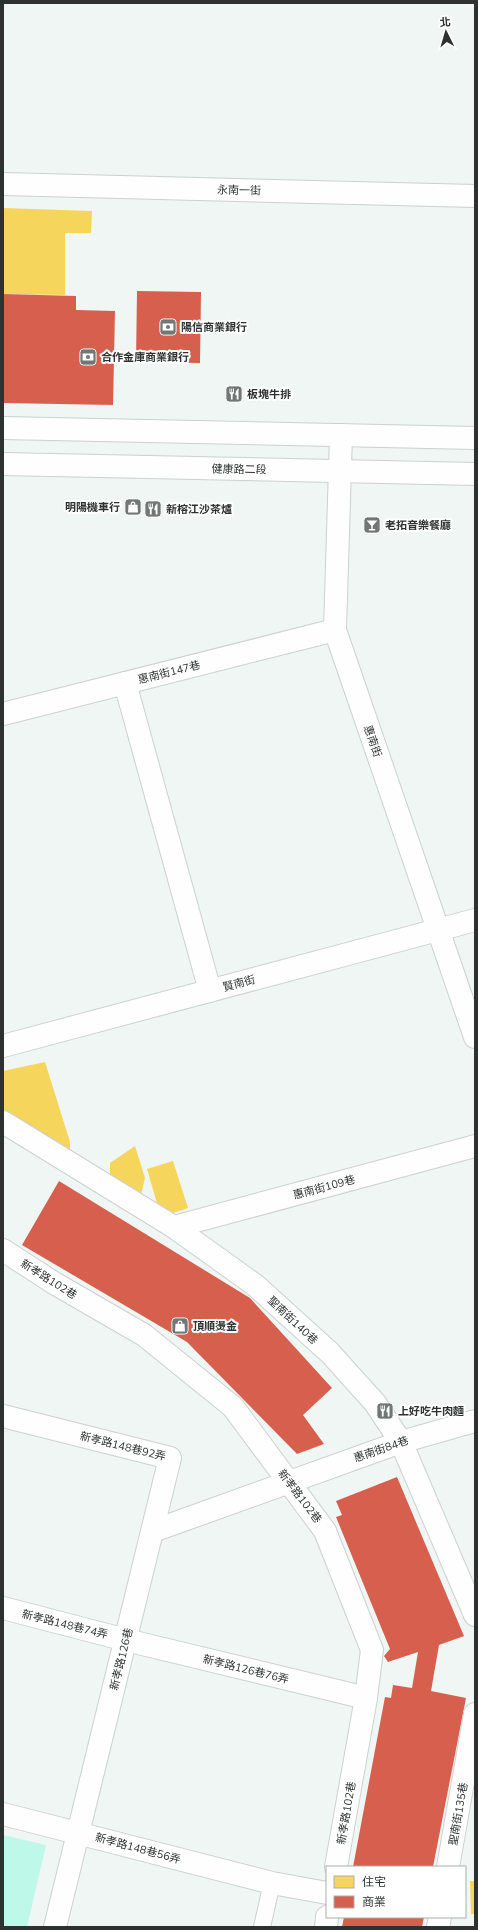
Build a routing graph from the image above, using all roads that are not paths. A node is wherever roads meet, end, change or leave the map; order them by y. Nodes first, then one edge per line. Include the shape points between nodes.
1 (3, 184) edge
2 (475, 196) edge
3 (3, 428) edge
4 (341, 435) junction
5 (475, 438) edge
6 (3, 464) edge
7 (340, 470) junction
8 (475, 474) edge
9 (335, 630) junction
10 (125, 683) junction
11 (3, 714) edge
12 (475, 920) edge
13 (438, 930) junction
14 (210, 990) junction
15 (475, 1037) edge
16 (3, 1046) edge
17 (3, 1122) edge
18 (475, 1146) edge
19 (174, 1227) junction
20 (3, 1250) edge
21 (3, 1416) edge
22 (475, 1421) edge
23 (401, 1442) junction
24 (289, 1482) junction
25 (153, 1531) junction
26 (3, 1608) edge
27 (475, 1615) edge
28 (126, 1640) junction
29 (366, 1698) junction
30 (475, 1714) edge
31 (3, 1814) edge
32 (78, 1833) junction
33 (336, 1866) edge
34 (448, 1866) edge
35 (272, 1883) junction
36 (326, 1893) edge
37 (55, 1927) edge
38 (262, 1927) edge

1 - 2 street, 永南一街
3 - 4 street
4 - 5 street
4 - 7 street, 惠南街
6 - 7 street, 健康路二段
7 - 8 street, 健康路二段
7 - 9 street, 惠南街
9 - 10 street, 惠南街147巷
9 - 13 street, 惠南街
10 - 11 street, 惠南街147巷
10 - 14 street
12 - 13 street, 賢南街
13 - 14 street, 賢南街
13 - 15 street, 惠南街
14 - 16 street, 賢南街
17 - 19 street, 聖南街140巷
18 - 19 street, 惠南街109巷
19 - 23 street, 聖南街140巷 via 255,1285 330,1353 374,1403
20 - 24 street, 新孝路102巷 via 144,1335 233,1406
21 - 25 street, 新孝路148巷92弄 via 170,1458
22 - 23 street, 惠南街84巷
23 - 24 street, 惠南街84巷
23 - 27 street, 聖南街140巷
24 - 25 street
24 - 29 street, 新孝路102巷 via 326,1531 372,1650
25 - 28 street, 新孝路126巷
26 - 28 street, 新孝路148巷74弄
28 - 29 street, 新孝路126巷76弄
28 - 32 street, 新孝路126巷
29 - 33 street, 新孝路102巷
30 - 34 street, 聖南街135巷
31 - 32 street, 新孝路148巷56弄
32 - 35 street, 新孝路148巷56弄
32 - 37 street, 新孝路126巷
35 - 36 street, 新孝路148巷56弄
35 - 38 lane

